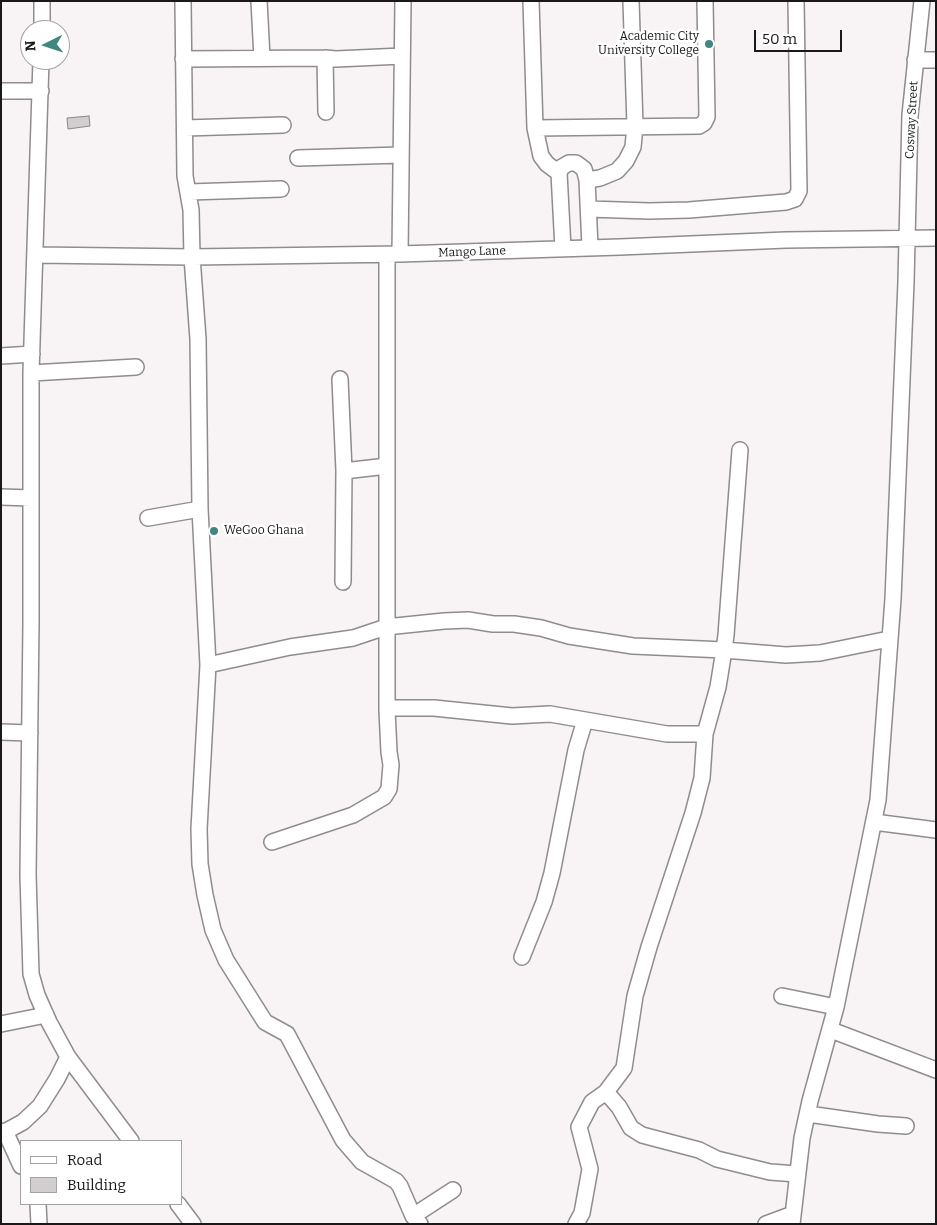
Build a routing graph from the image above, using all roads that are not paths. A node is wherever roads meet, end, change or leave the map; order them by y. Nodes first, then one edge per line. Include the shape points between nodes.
1 (42, 1) edge
2 (259, 1) edge
3 (403, 1) edge
4 (532, 1) edge
5 (631, 1) edge
6 (705, 1) edge
7 (796, 1) edge
8 (922, 1) edge
9 (183, 2) edge
10 (42, 20) edge
11 (402, 56) junction
12 (262, 58) junction
13 (325, 58) junction
14 (183, 59) junction
15 (915, 60) junction
16 (936, 60) edge
17 (41, 70) edge
18 (1, 91) edge
19 (41, 91) junction
20 (326, 112) dead end
21 (283, 125) dead end
22 (635, 126) junction
23 (184, 128) junction
24 (535, 128) junction
25 (401, 155) junction
26 (298, 158) dead end
27 (559, 173) junction
28 (587, 187) junction
29 (281, 189) dead end
30 (189, 192) junction
31 (560, 196) junction
32 (589, 209) junction
33 (908, 238) junction
34 (936, 238) edge
35 (590, 248) junction
36 (563, 249) junction
37 (393, 254) junction
38 (36, 255) junction
39 (192, 257) junction
40 (32, 354) junction
41 (1, 356) edge
42 (136, 367) dead end
43 (31, 373) junction
44 (340, 379) dead end
45 (740, 450) dead end
46 (387, 466) junction
47 (344, 471) junction
48 (1, 497) edge
49 (31, 498) junction
50 (200, 509) junction
51 (148, 518) dead end
52 (342, 582) dead end
53 (386, 627) junction
54 (890, 639) junction
55 (724, 650) junction
56 (208, 664) junction
57 (387, 710) junction
58 (585, 720) junction
59 (1, 732) edge
60 (30, 733) junction
61 (705, 734) junction
62 (874, 822) junction
63 (936, 830) edge
64 (272, 842) dead end
65 (522, 957) dead end
66 (782, 996) dead end
67 (836, 1007) junction
68 (46, 1014) junction
69 (1, 1024) edge
70 (831, 1030) junction
71 (68, 1057) junction
72 (936, 1070) edge
73 (606, 1092) junction
74 (808, 1114) junction
75 (906, 1126) dead end
76 (3, 1132) edge
77 (130, 1140) edge
78 (20, 1164) edge
79 (797, 1174) junction
80 (453, 1190) dead end
81 (38, 1205) edge
82 (179, 1205) edge
83 (793, 1219) edge
84 (417, 1220) edge
85 (39, 1224) edge
86 (193, 1224) edge
87 (576, 1224) edge
88 (766, 1224) edge

1 - 10 street
2 - 12 street
3 - 11 street
4 - 24 street
5 - 22 street
6 - 22 street via 707,117 704,124
7 - 32 street via 798,191 795,199 689,210
8 - 15 street, Cosway Street
9 - 14 street
11 - 13 street
11 - 25 street
12 - 13 street
12 - 14 street
13 - 20 street
14 - 23 street
15 - 16 street
15 - 33 street, Cosway Street via 910,115
17 - 19 street
18 - 19 street
19 - 38 street
21 - 23 street
22 - 24 street
22 - 28 street via 633,147 622,166
23 - 30 street via 185,176
24 - 27 street via 542,156
25 - 26 street
25 - 37 street
27 - 28 street via 562,167 576,163 584,169
27 - 31 street
28 - 31 street
28 - 32 street
29 - 30 street
30 - 39 street
31 - 36 street
32 - 35 street
33 - 34 street, Mango Lane
33 - 35 street, Mango Lane
33 - 54 street, Cosway Street
35 - 36 street, Mango Lane
36 - 37 street, Mango Lane
37 - 39 street, Mango Lane
37 - 46 street
38 - 39 street, Mango Lane
38 - 40 street
39 - 50 street via 198,339
40 - 41 street
40 - 43 street
42 - 43 street
43 - 49 street
44 - 47 street
45 - 55 street
46 - 47 street
46 - 53 street
47 - 52 street
48 - 49 street
49 - 60 street
50 - 51 street
50 - 56 street
53 - 55 street via 468,620 541,628 633,646
53 - 56 street via 353,638
53 - 57 street
54 - 55 street via 820,653 786,655
54 - 62 street, Cosway Street
55 - 61 street
56 - 84 street via 199,829 200,864 213,930 226,960 265,1022 291,1038 343,1140 362,1162 396,1181
57 - 58 street via 434,708 512,716 550,714
57 - 64 street via 392,765 389,789 384,797 353,815
58 - 61 street via 668,734
58 - 65 street via 574,758 552,873
59 - 60 street
60 - 68 street via 29,954 36,995
61 - 73 street via 702,778 694,813 635,996 624,1068
62 - 63 street
62 - 67 street, Cosway Street
66 - 67 street
67 - 70 street, Cosway Street
68 - 69 street
68 - 71 street
70 - 72 street
70 - 74 street, Cosway Street
71 - 76 street via 40,1106 23,1122
71 - 77 street
73 - 79 street via 631,1128 642,1135 698,1150 717,1159 770,1172
73 - 87 street via 592,1102 579,1127 590,1169 582,1213
74 - 75 street
74 - 79 street, Cosway Street
76 - 78 street
79 - 83 street, Cosway Street
80 - 84 street
81 - 85 street
82 - 86 street
83 - 88 street

